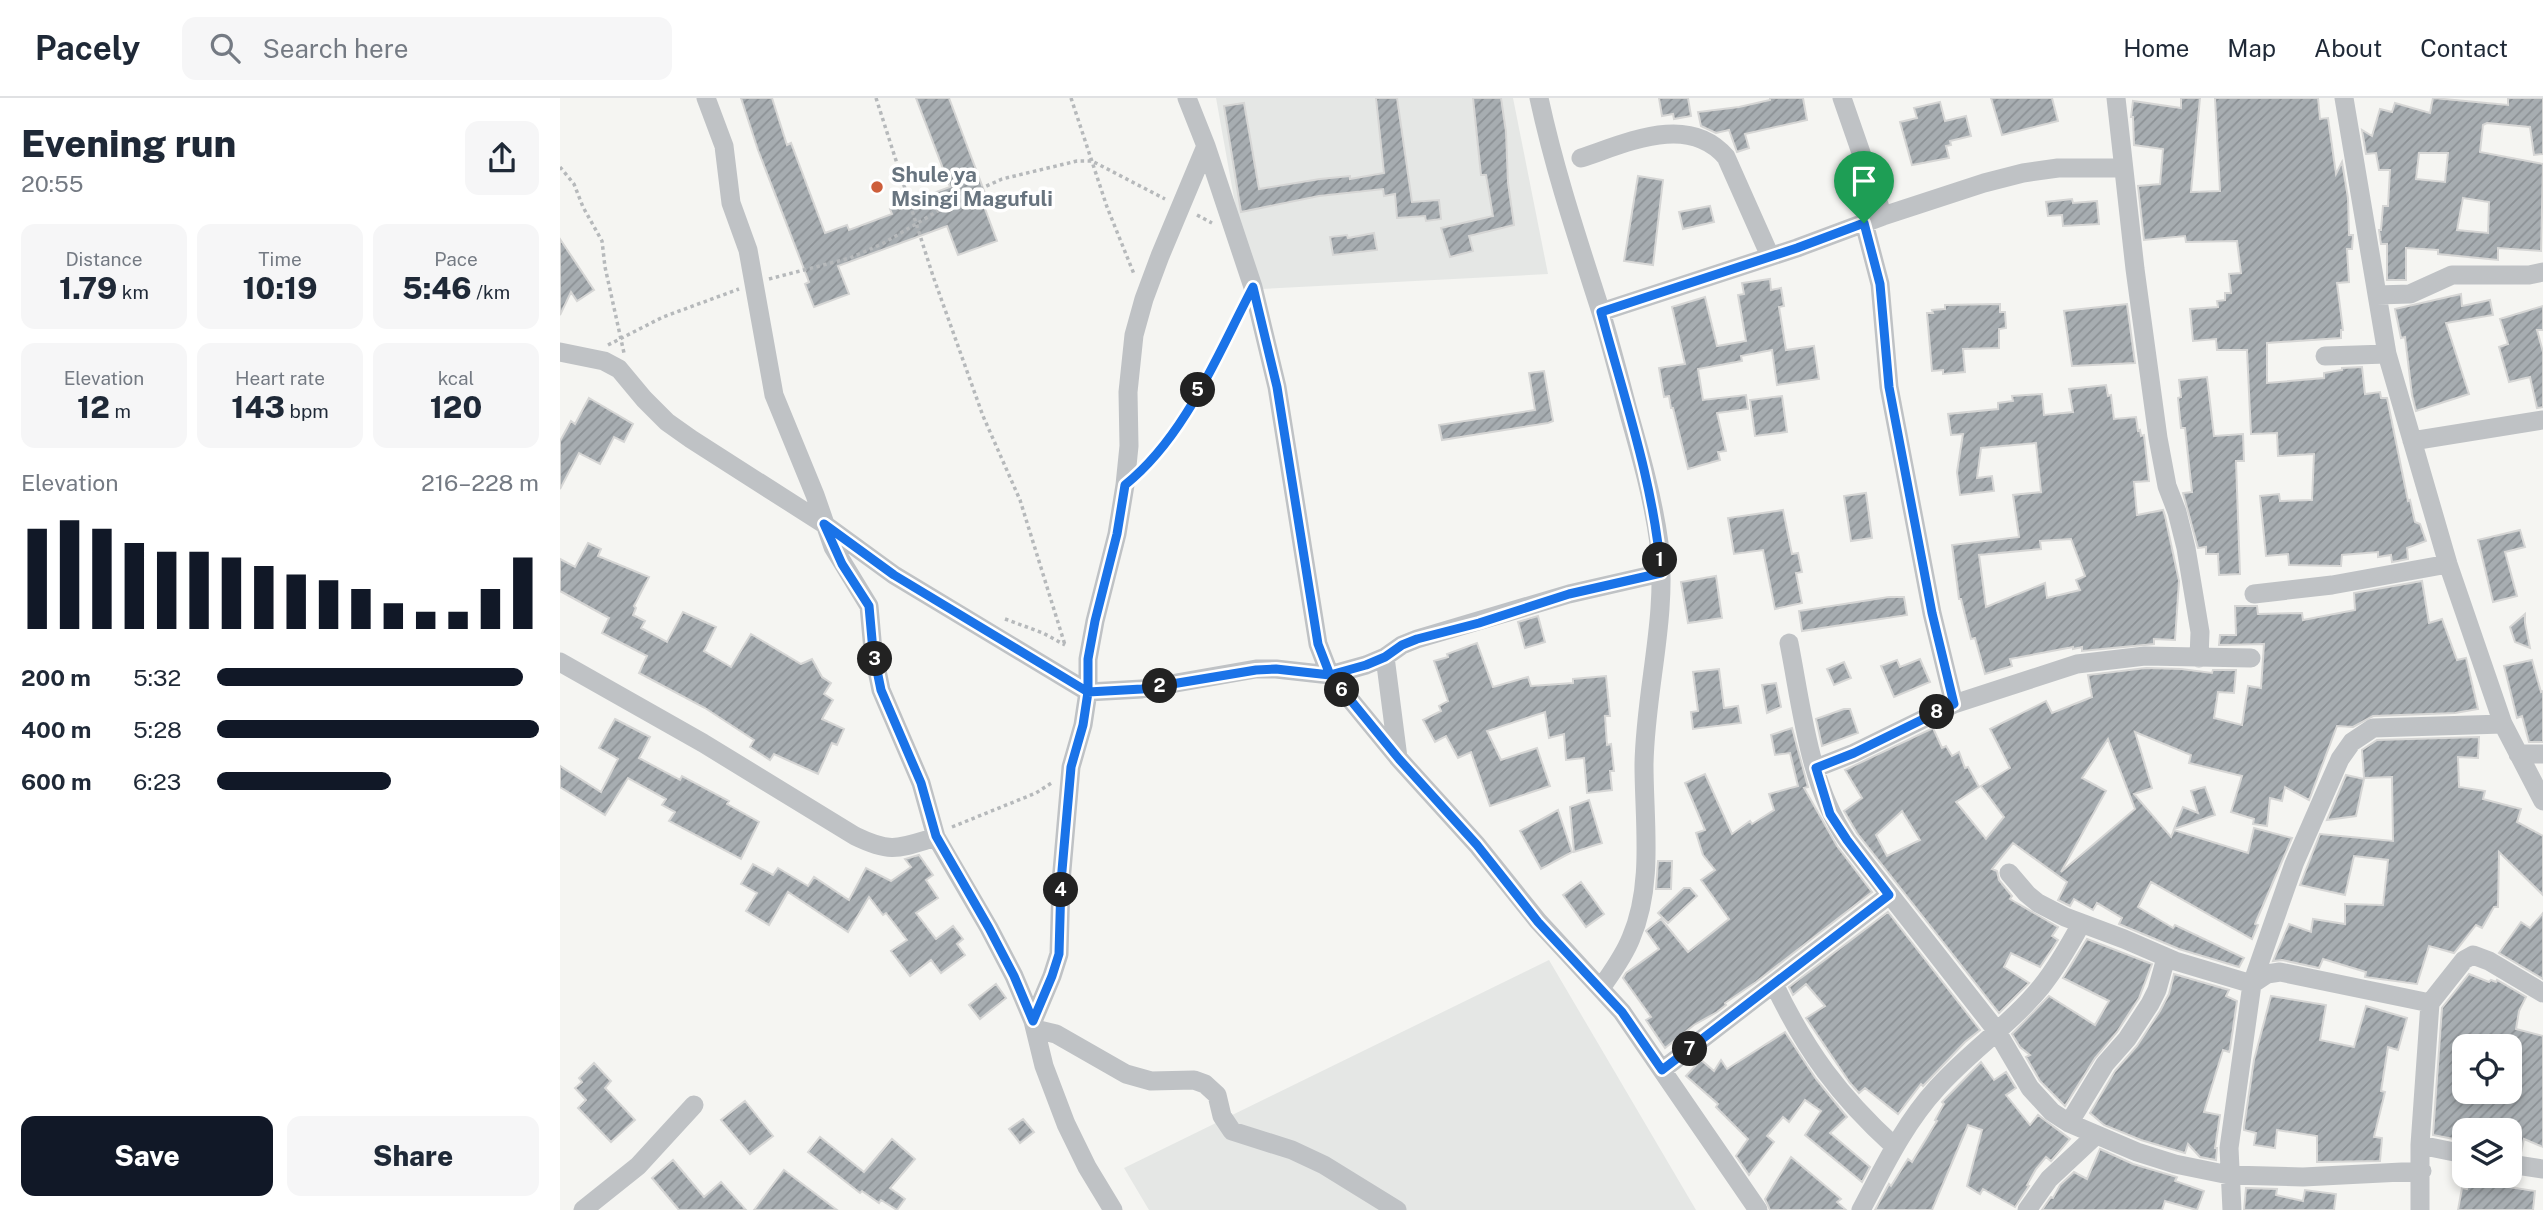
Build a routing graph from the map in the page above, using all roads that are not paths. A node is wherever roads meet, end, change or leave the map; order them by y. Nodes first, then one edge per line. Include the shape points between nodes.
1 (706, 98) edge
2 (1186, 98) edge
3 (1539, 98) edge
4 (1842, 98) edge
5 (2116, 98) edge
6 (2344, 98) edge
7 (1206, 146) junction
8 (1581, 158) dead end
9 (2123, 168) junction
10 (1874, 220) junction
11 (1770, 256) junction
12 (2543, 272) edge
13 (2377, 295) junction
14 (1601, 312) junction
15 (560, 352) edge
16 (2387, 354) junction
17 (2325, 356) dead end
18 (2543, 419) edge
19 (2412, 440) junction
20 (824, 524) junction
21 (2448, 564) junction
22 (1661, 573) junction
23 (2254, 594) dead end
24 (1789, 643) dead end
25 (1385, 657) junction
26 (2199, 658) junction
27 (2251, 658) dead end
28 (560, 662) edge
29 (1330, 675) junction
30 (1088, 692) junction
31 (1954, 704) junction
32 (2503, 724) junction
33 (2518, 754) junction
34 (2543, 754) edge
35 (1399, 759) junction
36 (1816, 768) junction
37 (2543, 801) edge
38 (936, 836) junction
39 (2009, 873) dead end
40 (1889, 895) junction
41 (2081, 924) junction
42 (2166, 958) junction
43 (1774, 984) junction
44 (2252, 984) junction
45 (1601, 988) junction
46 (2543, 993) edge
47 (2430, 1003) junction
48 (1034, 1025) junction
49 (1996, 1030) junction
50 (1662, 1070) junction
51 (694, 1104) dead end
52 (2069, 1124) junction
53 (2095, 1136) junction
54 (2420, 1145) junction
55 (1894, 1146) junction
56 (2452, 1152) edge
57 (2522, 1166) edge
58 (2543, 1169) edge
59 (2422, 1171) junction
60 (2228, 1175) junction
61 (583, 1210) edge
62 (1113, 1210) edge
63 (1396, 1210) edge
64 (1758, 1210) edge
65 (1861, 1210) edge
66 (2026, 1210) edge
67 (2232, 1210) edge
68 (2420, 1210) edge

1 - 20 street via 724,146 731,203 748,250 774,395
2 - 7 street
3 - 14 street via 1562,193
4 - 10 street
5 - 9 street
6 - 13 street
7 - 29 street via 1253,287 1277,387 1318,644
7 - 30 street via 1134,335 1125,485 1088,659
8 - 11 street via 1665,134 1684,134 1716,145 1726,157
9 - 10 street via 2023,173
9 - 26 street via 2161,461 2186,548 2199,622
10 - 11 street
10 - 31 street via 1889,387
11 - 14 street
12 - 13 street via 2452,275 2410,294
13 - 16 street
14 - 22 street via 1646,482
15 - 20 street via 619,369 667,422
16 - 17 street
16 - 19 street
18 - 19 street
19 - 21 street
20 - 30 street via 894,575
20 - 38 street via 869,606 881,690 921,783
21 - 23 street
21 - 32 street
22 - 25 street via 1569,594 1417,639
22 - 45 street via 1644,764 1642,897 1632,937
24 - 36 street
25 - 29 street
25 - 35 street
26 - 27 street
26 - 31 street via 2145,656 2077,664
28 - 38 street via 877,847 901,848
29 - 30 street via 1256,670 1142,689
29 - 35 street
30 - 48 street via 1071,767 1059,954
31 - 36 street
32 - 33 street
32 - 44 street via 2374,728 2351,742 2302,844
33 - 34 street
33 - 37 street
35 - 45 street via 1477,845 1538,922
36 - 40 street via 1834,821
38 - 48 street via 1014,976
39 - 41 street via 2038,903
40 - 43 street
40 - 49 street
41 - 42 street
41 - 49 street via 2039,989
42 - 44 street
42 - 52 street via 2150,1004 2105,1064
43 - 50 street
43 - 55 street via 1799,1035 1831,1082
44 - 47 street via 2280,972
44 - 60 street
45 - 50 street
46 - 47 street via 2473,956 2464,960
47 - 54 street
48 - 62 street via 1066,1124
48 - 63 street via 1126,1074 1151,1081 1205,1084 1217,1095 1232,1131 1324,1165
49 - 52 street via 2035,1094
49 - 55 street via 1935,1090
50 - 64 street
51 - 61 street via 638,1166
52 - 53 street
53 - 60 street via 2175,1164
53 - 66 street via 2056,1172
54 - 56 street
54 - 59 street
55 - 65 street
57 - 58 street
59 - 60 street via 2303,1177
59 - 68 street
60 - 67 street

